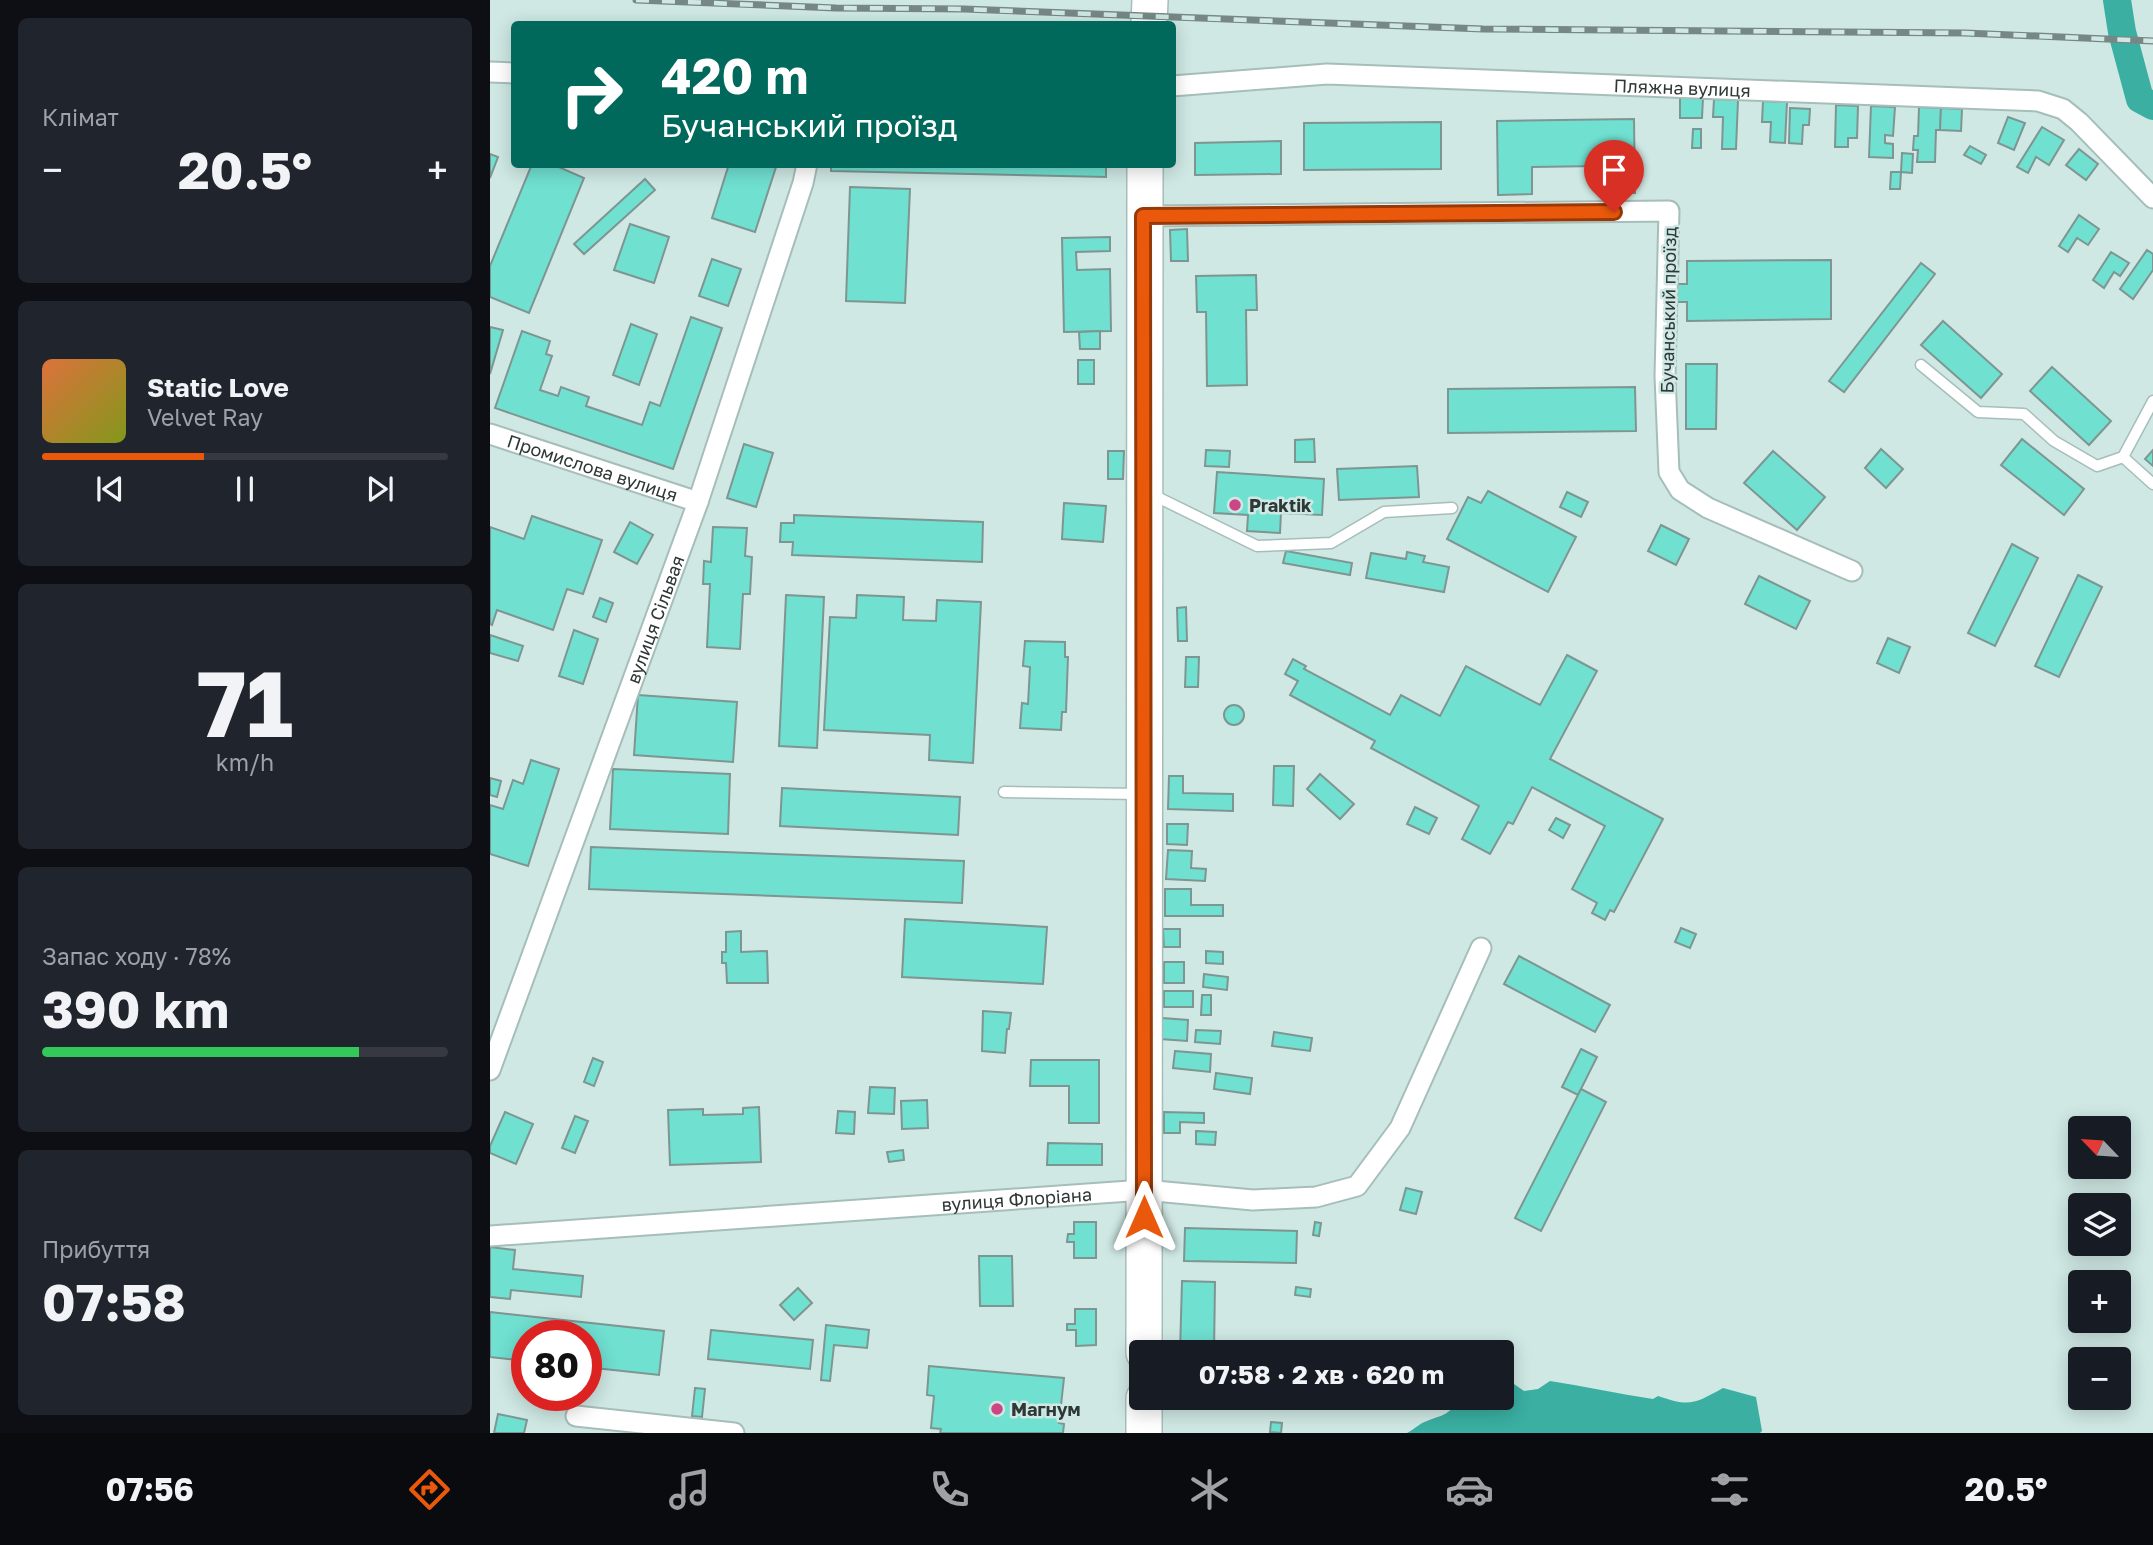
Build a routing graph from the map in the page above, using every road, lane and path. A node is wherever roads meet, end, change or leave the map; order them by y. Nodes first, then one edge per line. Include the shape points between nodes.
1 (1150, 0) edge
2 (1149, 21) edge
3 (490, 72) edge
4 (511, 73) edge
5 (1176, 86) edge
6 (806, 168) edge
7 (1144, 168) edge
8 (2153, 198) edge
9 (1143, 216) junction
10 (1921, 365) dead end
11 (2153, 401) edge
12 (490, 434) edge
13 (2123, 457) junction
14 (2153, 484) edge
15 (1144, 490) junction
16 (698, 502) junction
17 (1452, 509) dead end
18 (1852, 571) dead end
19 (1004, 792) dead end
20 (1144, 794) junction
21 (1481, 948) dead end
22 (490, 1070) edge
23 (1144, 1190) junction
24 (490, 1236) edge
25 (1144, 1340) edge
26 (1144, 1410) edge
27 (576, 1416) dead end
28 (734, 1433) edge
29 (1144, 1433) edge

1 - 2 highway
3 - 4 street
5 - 8 street, Пляжна вулиця via 1327,74 2038,101 2063,109 2079,122
6 - 16 street, вулиця Сільвая
7 - 9 highway
9 - 15 highway
9 - 18 street, Бучанський проїзд via 1669,211 1665,376 1669,472 1680,490 1708,508
10 - 13 lane via 1978,412 2024,414 2054,440 2097,466
11 - 13 lane
12 - 16 street, Промислова вулиця
13 - 14 lane
15 - 17 lane via 1257,546 1331,543 1384,512
15 - 20 highway
16 - 22 street, вулиця Сільвая
19 - 20 lane
20 - 23 highway
21 - 23 street, вулиця Флоріана via 1400,1128 1357,1186 1316,1197 1253,1200
23 - 24 street, вулиця Флоріана
23 - 25 highway
26 - 29 highway
27 - 28 street

